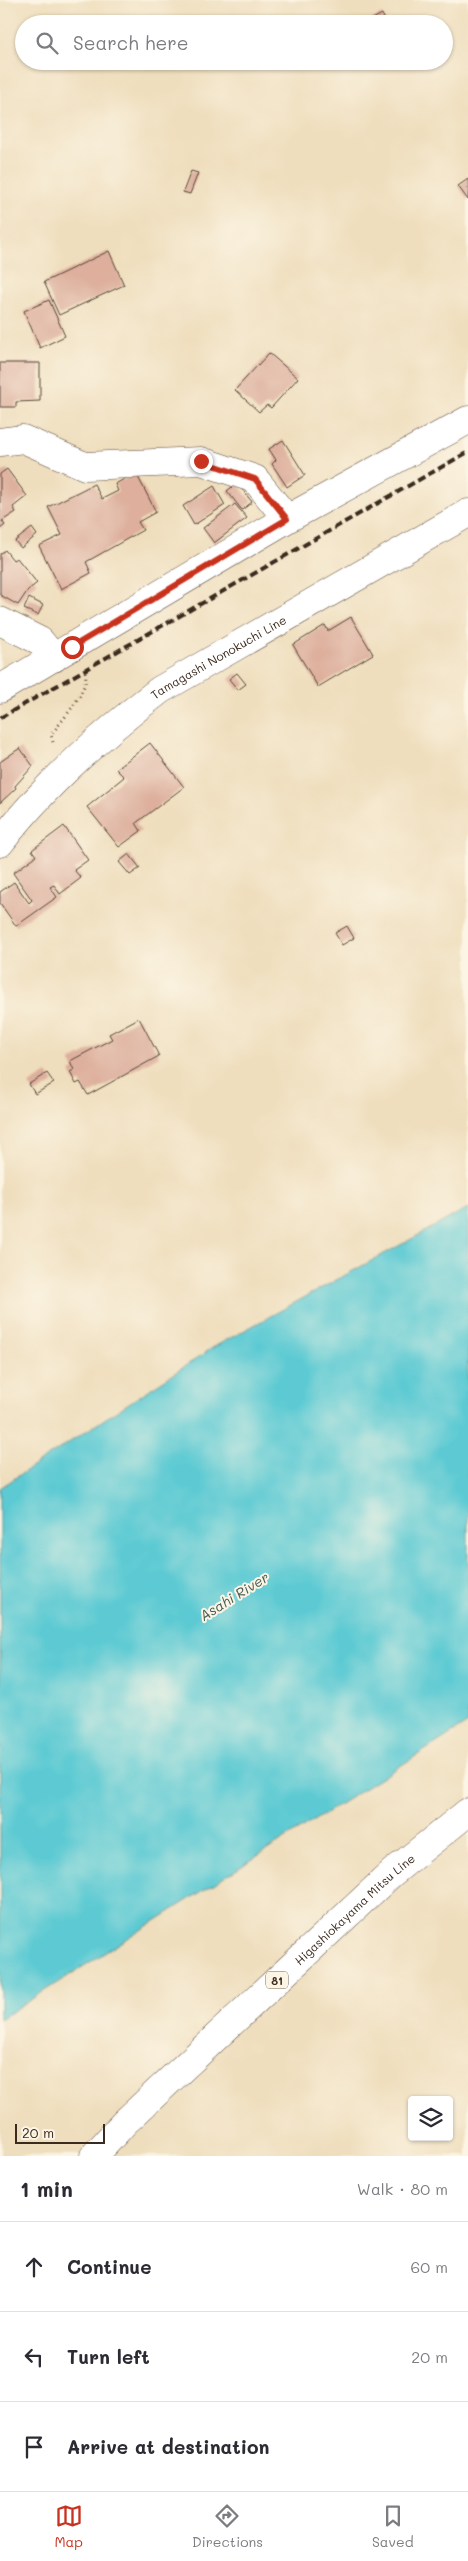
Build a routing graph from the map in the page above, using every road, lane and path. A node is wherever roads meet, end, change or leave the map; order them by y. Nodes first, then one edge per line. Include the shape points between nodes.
1 (468, 420) edge
2 (0, 442) edge
3 (468, 513) edge
4 (287, 519) junction
5 (0, 621) edge
6 (63, 653) junction
7 (0, 689) edge
8 (62, 774) junction
9 (0, 843) edge
10 (468, 1812) edge
11 (94, 2156) edge

1 - 4 main road
2 - 4 main road via 23,439 85,466 201,461 255,479
3 - 8 main road, Tamagashi Nonokuchi Line via 160,690 116,724
4 - 6 main road
5 - 6 main road
6 - 7 main road
6 - 8 path via 87,678 84,688 51,735
8 - 9 main road, Tamagashi Nonokuchi Line
10 - 11 main road, Higashiokayama Mitsu Line / 81 via 392,1873 124,2123

